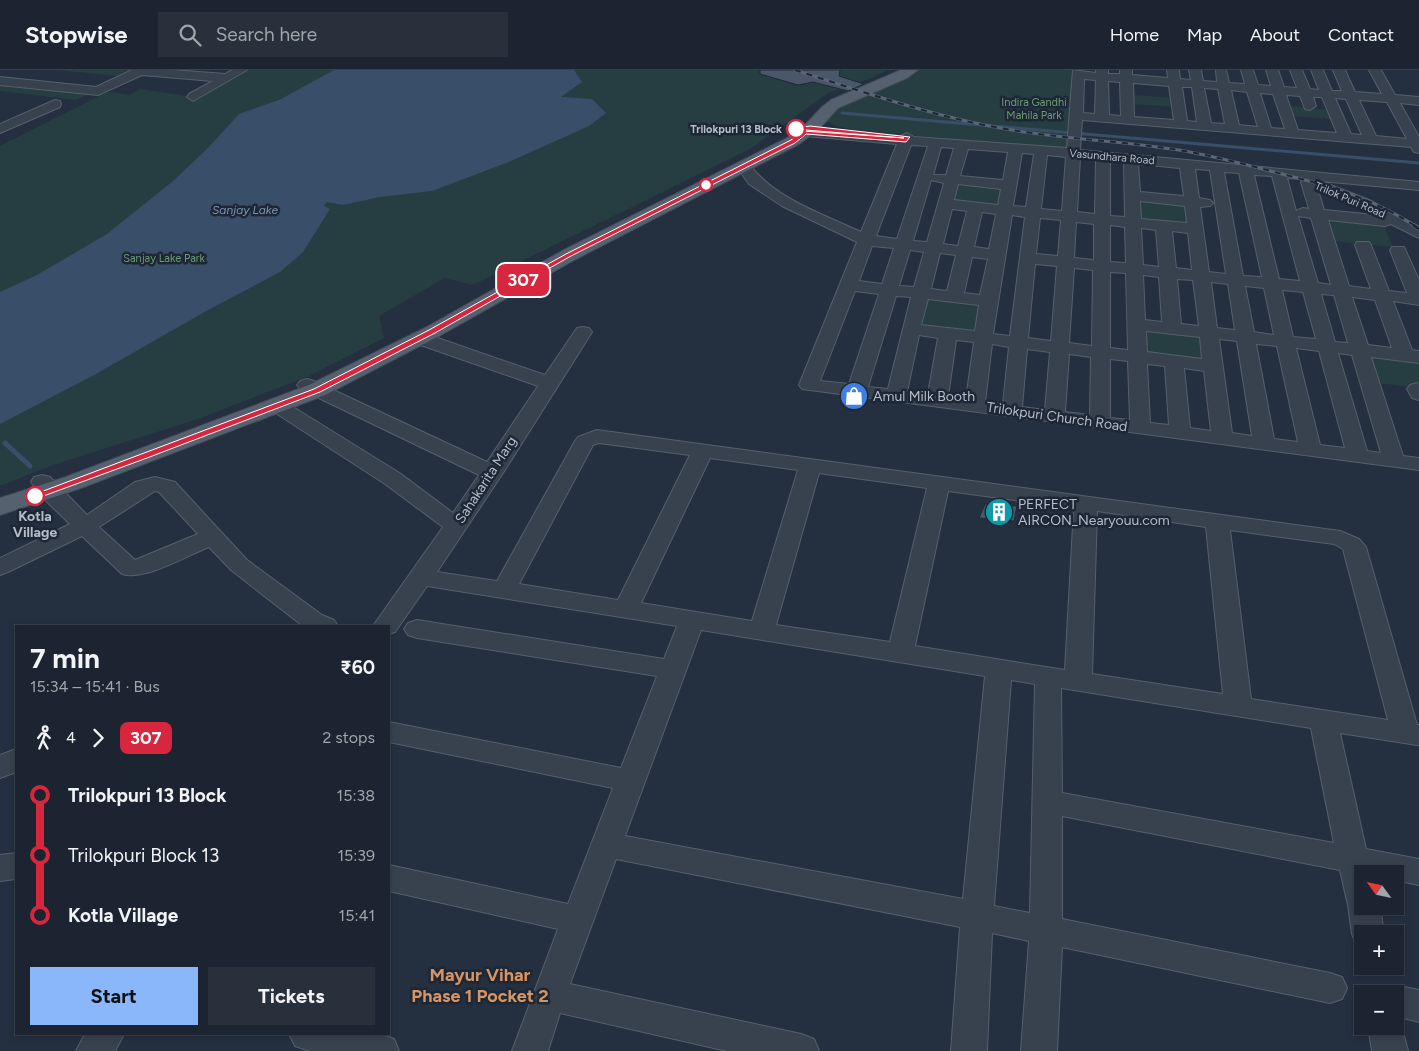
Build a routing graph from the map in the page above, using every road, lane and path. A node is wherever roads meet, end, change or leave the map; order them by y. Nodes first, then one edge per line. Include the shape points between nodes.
1 (18, 70) edge
2 (242, 70) edge
3 (900, 70) edge
4 (911, 70) edge
5 (1195, 70) edge
6 (1221, 70) edge
7 (1248, 70) edge
8 (1272, 70) edge
9 (1296, 70) edge
10 (1317, 70) edge
11 (1340, 70) edge
12 (141, 71) edge
13 (1079, 72) edge
14 (1373, 72) edge
15 (1102, 73) edge
16 (1126, 74) edge
17 (1151, 75) edge
18 (1174, 76) edge
19 (226, 78) junction
20 (0, 80) edge
21 (1198, 84) junction
22 (1224, 86) junction
23 (1253, 88) junction
24 (1278, 90) junction
25 (1304, 92) junction
26 (1327, 94) junction
27 (1351, 96) junction
28 (193, 97) dead end
29 (1127, 99) junction
30 (1392, 99) junction
31 (1153, 101) junction
32 (1419, 101) edge
33 (1178, 103) junction
34 (55, 104) dead end
35 (1283, 104) junction
36 (1310, 106) junction
37 (1333, 108) junction
38 (0, 116) edge
39 (1077, 116) junction
40 (1102, 118) junction
41 (1287, 118) junction
42 (22, 119) junction
43 (1128, 120) junction
44 (1313, 120) junction
45 (1155, 122) junction
46 (1339, 122) junction
47 (1181, 125) junction
48 (1205, 127) junction
49 (0, 129) edge
50 (1233, 129) junction
51 (804, 130) junction
52 (1266, 132) junction
53 (1292, 134) junction
54 (1319, 136) junction
55 (906, 138) junction
56 (1346, 138) junction
57 (1371, 141) junction
58 (936, 142) junction
59 (1073, 142) junction
60 (962, 144) junction
61 (1418, 146) edge
62 (988, 147) junction
63 (1016, 149) junction
64 (1041, 151) junction
65 (1102, 156) junction
66 (1131, 159) junction
67 (1159, 161) junction
68 (1187, 164) junction
69 (1216, 166) junction
70 (744, 167) junction
71 (1245, 169) junction
72 (1278, 172) junction
73 (892, 174) junction
74 (925, 177) junction
75 (1302, 177) junction
76 (722, 178) junction
77 (952, 180) junction
78 (754, 181) junction
79 (1419, 181) edge
80 (980, 182) junction
81 (1392, 183) junction
82 (1010, 185) junction
83 (1419, 186) edge
84 (1340, 193) junction
85 (1132, 196) junction
86 (1162, 199) junction
87 (1191, 202) junction
88 (946, 204) junction
89 (1222, 205) junction
90 (976, 207) junction
91 (1255, 208) junction
92 (1005, 210) junction
93 (1032, 212) junction
94 (1288, 212) junction
95 (1318, 215) junction
96 (1068, 216) junction
97 (1350, 218) junction
98 (1102, 220) junction
99 (1385, 222) dead end
100 (1133, 223) junction
101 (1164, 226) junction
102 (1413, 226) edge
103 (1195, 229) junction
104 (865, 240) junction
105 (904, 245) junction
106 (1363, 245) dead end
107 (934, 249) junction
108 (1419, 249) edge
109 (1398, 250) dead end
110 (965, 251) junction
111 (998, 255) junction
112 (1027, 258) junction
113 (1066, 262) junction
114 (1102, 266) junction
115 (1135, 269) junction
116 (1167, 273) junction
117 (1201, 276) junction
118 (1235, 280) junction
119 (1270, 284) junction
120 (848, 285) junction
121 (1311, 288) junction
122 (889, 290) junction
123 (1342, 291) junction
124 (921, 293) junction
125 (1381, 295) junction
126 (954, 297) junction
127 (1419, 299) edge
128 (988, 300) junction
129 (1136, 324) junction
130 (1172, 328) junction
131 (911, 329) junction
132 (583, 332) dead end
133 (948, 333) junction
134 (1208, 333) junction
135 (984, 337) junction
136 (1244, 337) junction
137 (420, 338) junction
138 (1018, 342) junction
139 (1284, 342) junction
140 (1059, 346) junction
141 (1326, 346) junction
142 (1360, 350) junction
143 (1100, 352) junction
144 (1138, 356) junction
145 (1411, 356) edge
146 (1174, 361) junction
147 (1212, 366) junction
148 (549, 383) junction
149 (312, 387) junction
150 (858, 391) junction
151 (896, 396) junction
152 (937, 401) junction
153 (278, 406) junction
154 (975, 406) junction
155 (1012, 411) junction
156 (1055, 416) junction
157 (1100, 423) junction
158 (1140, 428) junction
159 (1180, 433) junction
160 (1222, 438) junction
161 (1264, 444) junction
162 (1310, 449) junction
163 (703, 450) junction
164 (1358, 456) junction
165 (1394, 461) junction
166 (1419, 464) edge
167 (810, 466) junction
168 (492, 473) junction
169 (939, 482) junction
170 (45, 487) junction
171 (0, 497) edge
172 (1086, 502) junction
173 (0, 507) edge
174 (1218, 520) junction
175 (85, 526) junction
176 (456, 526) junction
177 (212, 537) junction
178 (0, 566) edge
179 (422, 577) junction
180 (504, 590) junction
181 (626, 609) junction
182 (692, 620) junction
183 (313, 624) edge
184 (387, 625) edge
185 (417, 630) dead end
186 (762, 631) junction
187 (901, 653) junction
188 (999, 668) junction
189 (674, 670) junction
190 (1048, 676) junction
191 (1078, 681) junction
192 (1238, 706) junction
193 (1323, 720) junction
194 (390, 732) edge
195 (1412, 734) edge
196 (15, 760) edge
197 (0, 767) edge
198 (632, 780) junction
199 (1048, 802) junction
200 (607, 845) junction
201 (1356, 861) junction
202 (1357, 865) edge
203 (15, 866) edge
204 (0, 868) edge
205 (1419, 872) edge
206 (390, 878) edge
207 (977, 916) junction
208 (578, 920) junction
209 (1046, 932) junction
210 (1330, 988) dead end
211 (549, 995) junction
212 (1404, 1004) edge
213 (1419, 1006) edge
214 (105, 1035) edge
215 (311, 1035) edge
216 (1387, 1035) edge
217 (94, 1051) edge
218 (381, 1051) edge
219 (530, 1051) edge
220 (801, 1051) edge
221 (969, 1051) edge
222 (1039, 1051) edge
223 (1390, 1051) edge

1 - 20 street
2 - 19 street
3 - 51 main road via 824,101 804,122
4 - 51 main road via 835,103
5 - 21 street
6 - 22 street
7 - 23 street
8 - 24 street
9 - 25 street
10 - 26 street
11 - 27 street
12 - 19 street
12 - 20 street via 98,91
13 - 15 street
13 - 39 street
14 - 30 street
15 - 16 street
15 - 40 street
16 - 17 street
16 - 29 street
17 - 18 street
17 - 31 street
18 - 21 street
18 - 33 street
19 - 28 street
21 - 22 street
21 - 48 street
22 - 23 street
22 - 50 street
23 - 24 street
23 - 52 street
24 - 25 street
24 - 35 street
25 - 26 street
25 - 36 street
26 - 27 street
26 - 37 street
27 - 30 street
27 - 57 street
29 - 31 street
29 - 43 street
30 - 32 street
30 - 61 street
31 - 33 street
31 - 45 street
33 - 47 street
34 - 42 street
35 - 36 street
35 - 41 street
36 - 37 street
37 - 46 street
38 - 42 street
39 - 40 street
39 - 59 street
40 - 43 street
41 - 44 street
41 - 53 street
42 - 49 street
43 - 45 street
44 - 46 street
44 - 54 street
45 - 47 street
46 - 56 street
47 - 48 street
48 - 50 street
50 - 52 street
51 - 55 street, Vasundhara Road
51 - 70 main road via 793,141
51 - 149 main road via 560,252
52 - 53 street
53 - 54 street
54 - 56 street
55 - 58 street, Vasundhara Road
55 - 59 street, Vasundhara Road
55 - 73 street, Trilokpuri Church Road
56 - 57 street
57 - 61 street
58 - 60 street, Vasundhara Road
58 - 74 street
59 - 64 street, Vasundhara Road
59 - 65 street, Vasundhara Road
59 - 75 street, Vasundhara Road
59 - 96 street
60 - 62 street, Vasundhara Road
60 - 77 street
62 - 63 street, Vasundhara Road
62 - 80 street
63 - 64 street, Vasundhara Road
63 - 82 street
64 - 93 street
65 - 66 street, Vasundhara Road
65 - 98 street
66 - 67 street, Vasundhara Road
66 - 85 street
67 - 68 street, Vasundhara Road
67 - 86 street
68 - 69 street, Vasundhara Road
68 - 87 street
69 - 71 street, Vasundhara Road
69 - 89 street
70 - 76 main road
70 - 78 street
71 - 72 street, Vasundhara Road
71 - 91 street
72 - 75 street, Trilok Puri Road
72 - 94 street
73 - 74 street
73 - 104 street, Trilokpuri Church Road
74 - 77 street
74 - 105 street
75 - 79 street, Vasundhara Road
75 - 81 street, Vasundhara Road
75 - 84 street, Trilok Puri Road
75 - 95 street
75 - 102 street, Trilok Puri Road via 1364,198
76 - 78 street
76 - 137 main road via 569,255
77 - 80 street
77 - 88 street
78 - 104 street via 787,204
80 - 82 street
81 - 83 street, Vasundhara Road
81 - 102 street, Trilok Puri Road
82 - 92 street
84 - 97 street
84 - 102 street, Trilok Puri Road
85 - 86 street
85 - 100 street
86 - 87 street
87 - 89 street
87 - 103 street
88 - 90 street
88 - 107 street
89 - 91 street
89 - 118 street
90 - 92 street
90 - 110 street
91 - 94 street
91 - 119 street
92 - 93 street
92 - 111 street
93 - 96 street
93 - 112 street
94 - 95 street
94 - 121 street
95 - 97 street
95 - 123 street
96 - 98 street
96 - 113 street
97 - 99 street
98 - 100 street
98 - 114 street
100 - 101 street
100 - 115 street
101 - 103 street
101 - 116 street
102 - 108 street
103 - 117 street
104 - 105 street
104 - 120 street, Trilokpuri Church Road
105 - 107 street
105 - 122 street
106 - 125 street
107 - 110 street
107 - 124 street
109 - 127 street
110 - 111 street
110 - 126 street
111 - 128 street
112 - 113 street
112 - 138 street
113 - 114 street
113 - 140 street
114 - 115 street
114 - 143 street
115 - 116 street
115 - 129 street
116 - 117 street
116 - 130 street
117 - 118 street
117 - 134 street
118 - 119 street
118 - 136 street
119 - 121 street
119 - 139 street
120 - 122 street
120 - 150 street, Trilokpuri Church Road via 809,384
121 - 123 street
121 - 141 street
122 - 124 street
122 - 150 street
123 - 125 street
123 - 142 street
124 - 126 street
124 - 131 street
125 - 127 street
125 - 145 street
126 - 128 street
128 - 135 street
129 - 130 street
129 - 144 street
130 - 134 street
131 - 133 street
131 - 151 street
132 - 148 street, Sahakarita Marg
133 - 135 street
133 - 152 street
134 - 136 street
134 - 147 street
135 - 138 street
135 - 154 street
136 - 139 street
136 - 161 street
137 - 148 street
137 - 149 main road
138 - 140 street
138 - 155 street
139 - 141 street
139 - 162 street
140 - 143 street
140 - 156 street
141 - 142 street
141 - 164 street
142 - 145 street
142 - 165 street
143 - 144 street
143 - 157 street
144 - 146 street
144 - 158 street
146 - 147 street
146 - 159 street
147 - 160 street
148 - 168 street, Sahakarita Marg
149 - 153 main road
149 - 168 street
149 - 170 main road
150 - 151 street, Trilokpuri Church Road
151 - 152 street, Trilokpuri Church Road
152 - 154 street, Trilokpuri Church Road
153 - 170 main road
153 - 176 street via 393,479
154 - 155 street, Trilokpuri Church Road
155 - 156 street, Trilokpuri Church Road
156 - 157 street, Trilokpuri Church Road
157 - 158 street, Trilokpuri Church Road
158 - 159 street, Trilokpuri Church Road
159 - 160 street, Trilokpuri Church Road
160 - 161 street, Trilokpuri Church Road
161 - 162 street, Trilokpuri Church Road
162 - 164 street, Trilokpuri Church Road
163 - 167 street
163 - 180 street via 596,436 588,438
163 - 181 street
164 - 165 street, Trilokpuri Church Road
165 - 166 street, Trilokpuri Church Road
167 - 169 street
167 - 186 street
168 - 176 street, Sahakarita Marg
169 - 172 street
169 - 187 street
170 - 171 main road
170 - 173 main road
170 - 175 street
172 - 174 street
172 - 191 street
174 - 192 street
174 - 195 street via 1340,538 1351,544
175 - 177 street via 130,568
175 - 177 street via 135,491 155,484 167,487
175 - 178 street
176 - 179 street, Sahakarita Marg
177 - 183 street via 239,565
179 - 180 street
179 - 184 street, Sahakarita Marg
180 - 181 street
181 - 182 street
182 - 186 street
182 - 189 street
185 - 189 street
186 - 187 street
187 - 188 street
188 - 190 street
188 - 207 street
189 - 198 street
190 - 191 street
190 - 199 street
191 - 192 street
192 - 193 street
193 - 195 street
193 - 201 street
194 - 198 street
196 - 197 street
198 - 200 street
199 - 201 street
199 - 209 street
200 - 207 street
200 - 208 street
201 - 202 street
201 - 205 street
203 - 204 street
206 - 208 street
207 - 209 street
207 - 221 street
208 - 211 street
209 - 210 street
209 - 222 street
211 - 219 street
211 - 220 street
212 - 213 street
214 - 217 street
215 - 218 street
216 - 223 street

